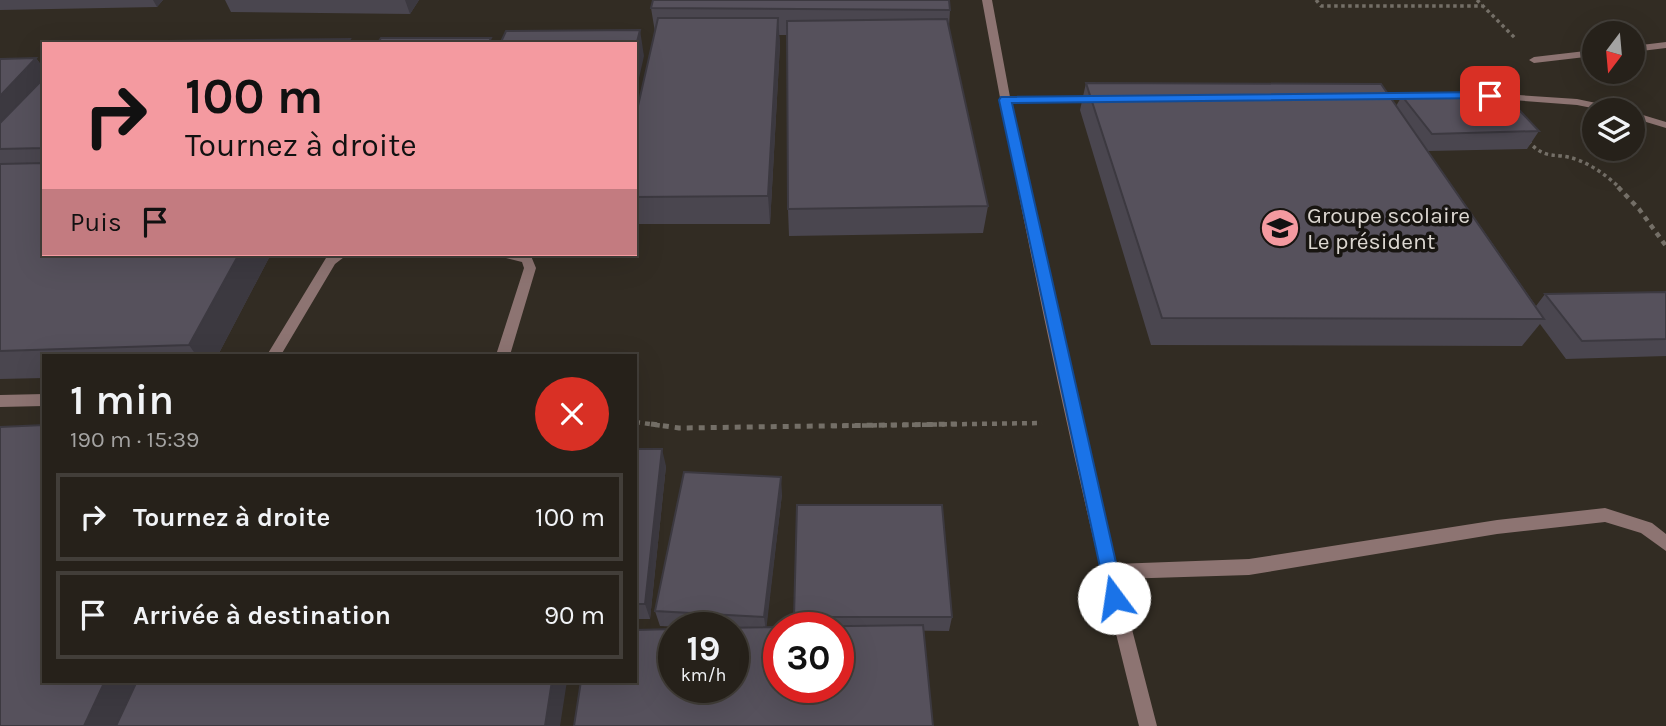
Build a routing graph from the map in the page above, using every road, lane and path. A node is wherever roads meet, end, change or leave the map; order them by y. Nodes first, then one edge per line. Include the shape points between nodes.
1 (987, 0) edge
2 (1316, 0) edge
3 (1476, 0) edge
4 (1666, 45) edge
5 (1645, 48) edge
6 (1582, 54) edge
7 (1534, 60) dead end
8 (1434, 96) edge
9 (1476, 96) edge
10 (1490, 96) junction
11 (1365, 97) edge
12 (1116, 99) edge
13 (1005, 100) junction
14 (1582, 104) edge
15 (1645, 119) edge
16 (1666, 125) edge
17 (1666, 246) edge
18 (339, 256) edge
19 (514, 256) edge
20 (275, 354) edge
21 (503, 354) edge
22 (42, 400) edge
23 (0, 401) edge
24 (637, 422) edge
25 (1075, 422) junction
26 (1666, 544) edge
27 (1108, 572) junction
28 (1148, 726) edge

1 - 13 street
2 - 3 path via 1321,6 1482,6
4 - 5 street
6 - 7 street
8 - 11 street
9 - 10 street
10 - 14 street
10 - 17 path via 1539,153 1579,159 1632,200
12 - 13 street
13 - 25 street
15 - 16 street
18 - 20 street via 330,261
19 - 21 street via 527,259 530,268
22 - 23 street
24 - 25 path via 679,428
25 - 27 street
26 - 27 street via 1646,528 1605,515 1497,527 1249,567
27 - 28 street

